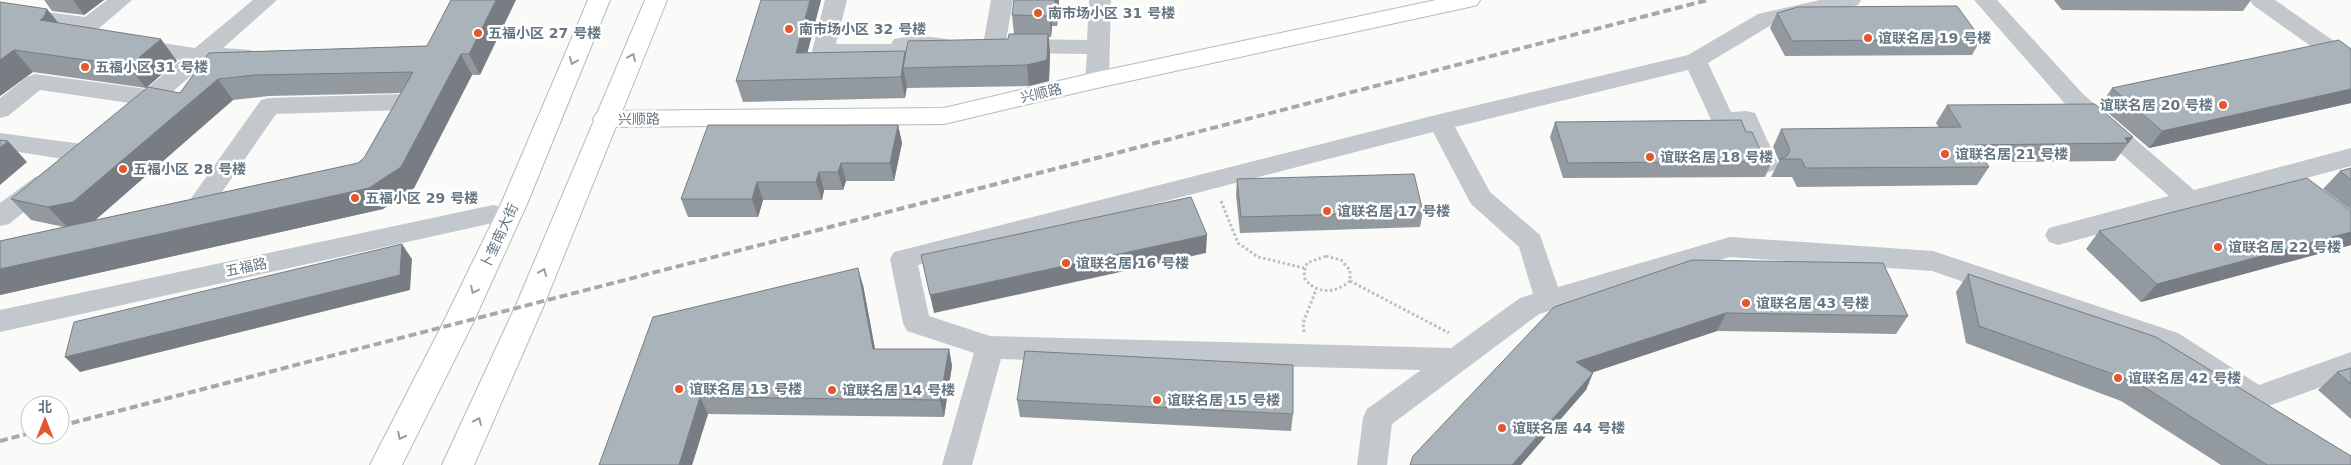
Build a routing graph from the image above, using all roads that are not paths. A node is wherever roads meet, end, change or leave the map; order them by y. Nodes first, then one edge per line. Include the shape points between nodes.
1 (121, 0) edge
2 (266, 0) edge
3 (599, 0) edge
4 (656, 0) edge
5 (836, 0) edge
6 (1002, 0) edge
7 (1100, 0) edge
8 (1850, 0) edge
9 (1986, 0) edge
10 (2261, 0) edge
11 (1464, 1) edge
12 (0, 13) edge
13 (95, 37) junction
14 (979, 45) junction
15 (1098, 47) junction
16 (260, 55) edge
17 (200, 56) junction
18 (1695, 61) junction
19 (2351, 64) edge
20 (1097, 80) junction
21 (152, 98) junction
22 (0, 110) edge
23 (606, 120) junction
24 (1440, 122) junction
25 (121, 123) edge
26 (389, 127) edge
27 (0, 140) edge
28 (2351, 157) edge
29 (1768, 167) edge
30 (2284, 174) junction
31 (2307, 192) edge
32 (2189, 200) junction
33 (232, 203) edge
34 (2, 214) edge
35 (493, 214) dead end
36 (2058, 235) dead end
37 (1549, 301) junction
38 (0, 321) edge
39 (990, 347) junction
40 (1466, 353) junction
41 (2351, 364) edge
42 (2255, 399) junction
43 (2279, 415) edge
44 (386, 465) edge
45 (458, 465) edge
46 (957, 465) edge
47 (1372, 465) edge

1 - 13 street
2 - 17 street
3 -> 44 main road, 卜奎南大街 via 514,204
23 -> 4 main road
5 - 14 street via 823,51 900,52 902,44
6 - 14 street
7 - 15 street
8 - 18 street via 1766,19
9 - 32 street via 2075,100
10 - 19 street
11 - 20 main road, 兴顺路
12 - 13 street via 45,19 29,32
13 - 17 street
14 - 15 street
15 - 20 street
16 - 17 street
17 - 21 street
18 - 24 street
18 - 29 street via 1722,120 1746,119
20 - 23 main road, 兴顺路 via 944,116
21 - 22 street via 36,82
21 - 25 street
45 -> 23 main road via 530,305
24 - 37 street via 1480,198 1531,242
24 - 39 street via 903,259 916,323
26 - 33 street via 403,102 269,106 185,213
27 - 34 street via 90,147
28 - 30 street
30 - 31 street
30 - 32 street
32 - 36 street
35 - 38 street, 五福路
37 - 40 street via 1530,306
37 - 42 street via 1730,247 1933,261 2168,341
39 - 40 street via 1305,356
39 - 46 street
40 - 47 street via 1378,418
41 - 42 street
42 - 43 street

